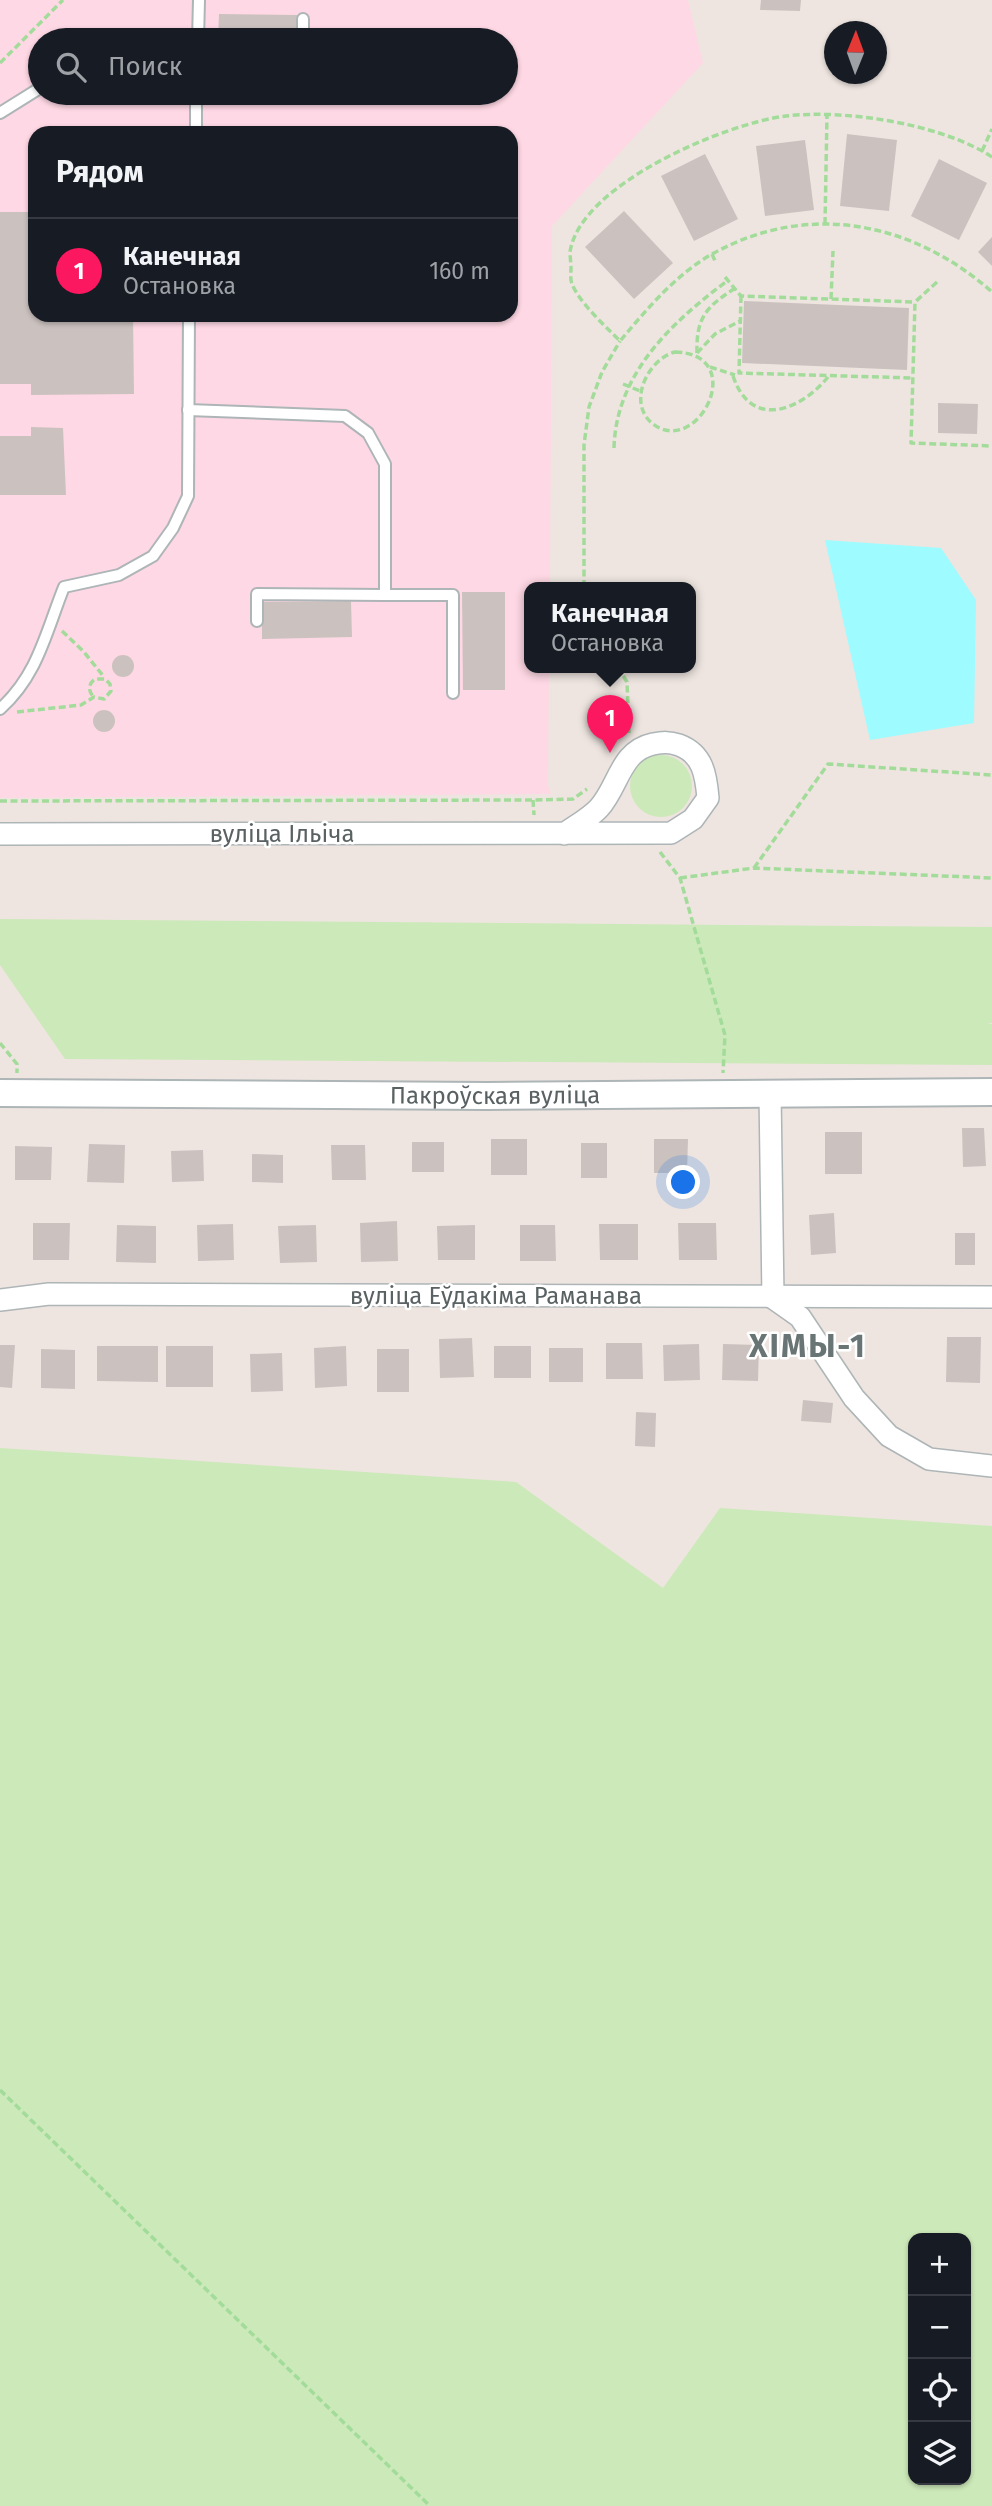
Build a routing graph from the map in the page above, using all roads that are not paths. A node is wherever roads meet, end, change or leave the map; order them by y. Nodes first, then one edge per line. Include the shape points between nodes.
1 (199, 0) edge
2 (303, 19) dead end
3 (198, 28) edge
4 (303, 28) edge
5 (28, 96) edge
6 (196, 105) edge
7 (0, 113) edge
8 (196, 126) edge
9 (189, 322) edge
10 (188, 410) junction
11 (385, 595) junction
12 (257, 621) dead end
13 (453, 693) dead end
14 (0, 709) edge
15 (0, 834) edge
16 (565, 834) junction
17 (992, 1092) edge
18 (9, 1093) edge
19 (770, 1093) junction
20 (992, 1297) edge
21 (773, 1298) junction
22 (0, 1300) edge
23 (992, 1466) edge

1 - 3 lane
2 - 4 lane
5 - 7 lane
6 - 8 lane
9 - 10 lane
10 - 11 lane via 345,416 368,433 385,464
10 - 14 lane via 188,496 173,528 152,556 119,575 64,587 39,656
11 - 12 lane via 257,594
11 - 13 lane via 453,595
15 - 16 street, вуліца Ільіча
16 - 16 street, вуліца Ільіча via 671,833 694,819 708,798 706,772 692,750 668,741 642,747 624,763 599,807
17 - 19 street, Пакроўская вуліца
18 - 19 street, Пакроўская вуліца
19 - 21 street
20 - 21 street, вуліца Еўдакіма Раманава
21 - 22 street, вуліца Еўдакіма Раманава via 49,1294
21 - 23 street via 800,1317 854,1398 889,1436 929,1459

